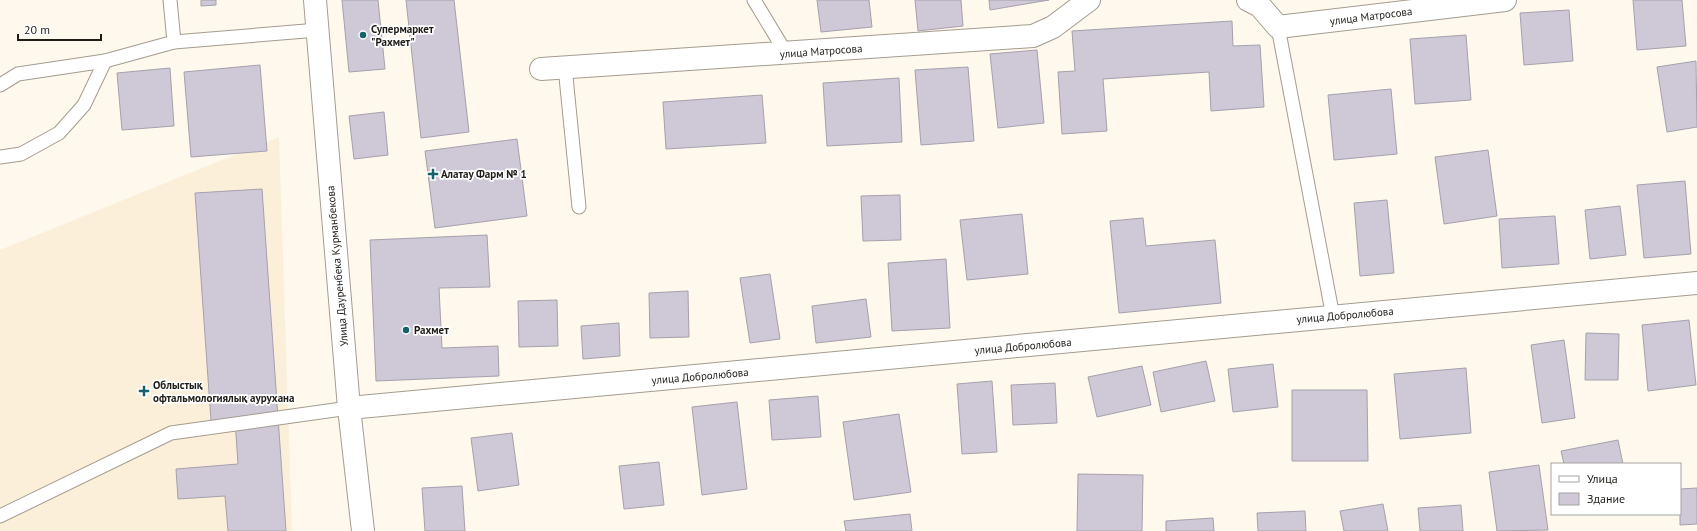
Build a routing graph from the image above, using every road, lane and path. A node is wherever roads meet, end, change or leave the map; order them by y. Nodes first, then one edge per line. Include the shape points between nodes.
1 (170, 0) edge
2 (315, 0) edge
3 (754, 0) edge
4 (1089, 0) edge
5 (1248, 0) edge
6 (1505, 0) edge
7 (1278, 27) junction
8 (318, 30) junction
9 (174, 42) junction
10 (786, 53) junction
11 (105, 61) junction
12 (565, 67) junction
13 (541, 69) dead end
14 (0, 85) edge
15 (0, 157) edge
16 (579, 207) dead end
17 (1697, 283) edge
18 (1333, 317) junction
19 (349, 408) junction
20 (0, 516) edge
21 (363, 531) edge

1 - 9 lane
2 - 8 street, Улица Дауренбека Курманбекова
3 - 10 lane
4 - 10 street, улица Матросова via 1053,27 1033,36
5 - 7 street via 1260,6
6 - 7 street, улица Матросова
7 - 18 lane
8 - 9 lane
8 - 19 street, Улица Дауренбека Курманбекова
9 - 11 lane
10 - 12 street, улица Матросова
11 - 14 lane via 18,74
11 - 15 lane via 84,105 59,133 21,154
12 - 13 street, улица Матросова
12 - 16 lane
17 - 18 street, улица Добролюбова
18 - 19 street, улица Добролюбова
19 - 20 lane via 171,433
19 - 21 street, Улица Дауренбека Курманбекова

